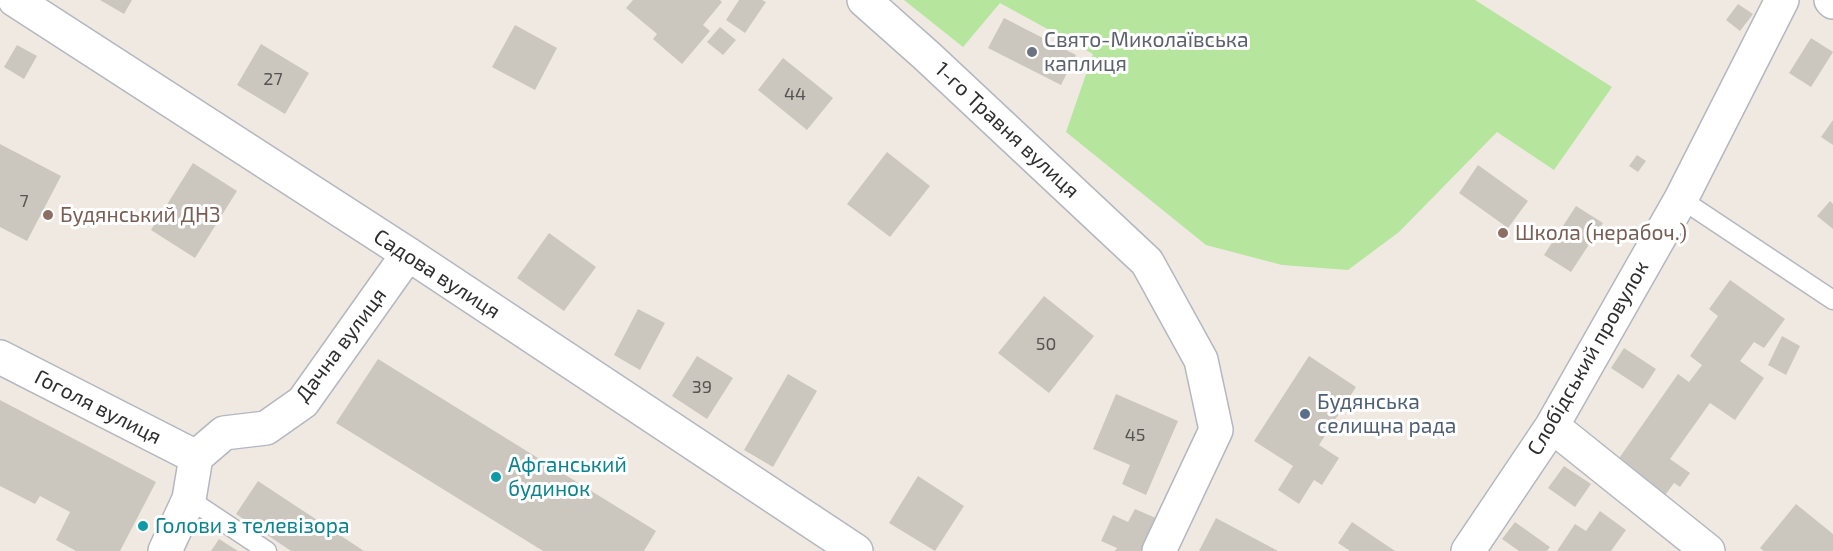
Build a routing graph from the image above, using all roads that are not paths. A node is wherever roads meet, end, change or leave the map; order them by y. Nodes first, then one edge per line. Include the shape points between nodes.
1 (15, 0) edge
2 (864, 0) edge
3 (1782, 0) edge
4 (1681, 199) junction
5 (408, 254) junction
6 (1833, 300) edge
7 (0, 357) edge
8 (1552, 426) junction
9 (196, 457) junction
10 (189, 499) junction
11 (165, 551) edge
12 (267, 551) edge
13 (856, 551) edge
14 (1159, 551) edge
15 (1468, 551) edge
16 (1708, 551) edge

1 - 5 street, Садова вулиця
2 - 14 street, 1-го Травня вулиця via 1147,262 1201,360 1216,430
3 - 4 street, Слобідський провулок
4 - 6 lane
4 - 8 street, Слобідський провулок
5 - 9 street, Дачна вулиця via 303,402 266,428 224,433
5 - 13 street, Садова вулиця
7 - 9 street, Гоголя вулиця
8 - 15 street, Слобідський провулок
8 - 16 street
9 - 10 street
10 - 11 street
10 - 12 lane

